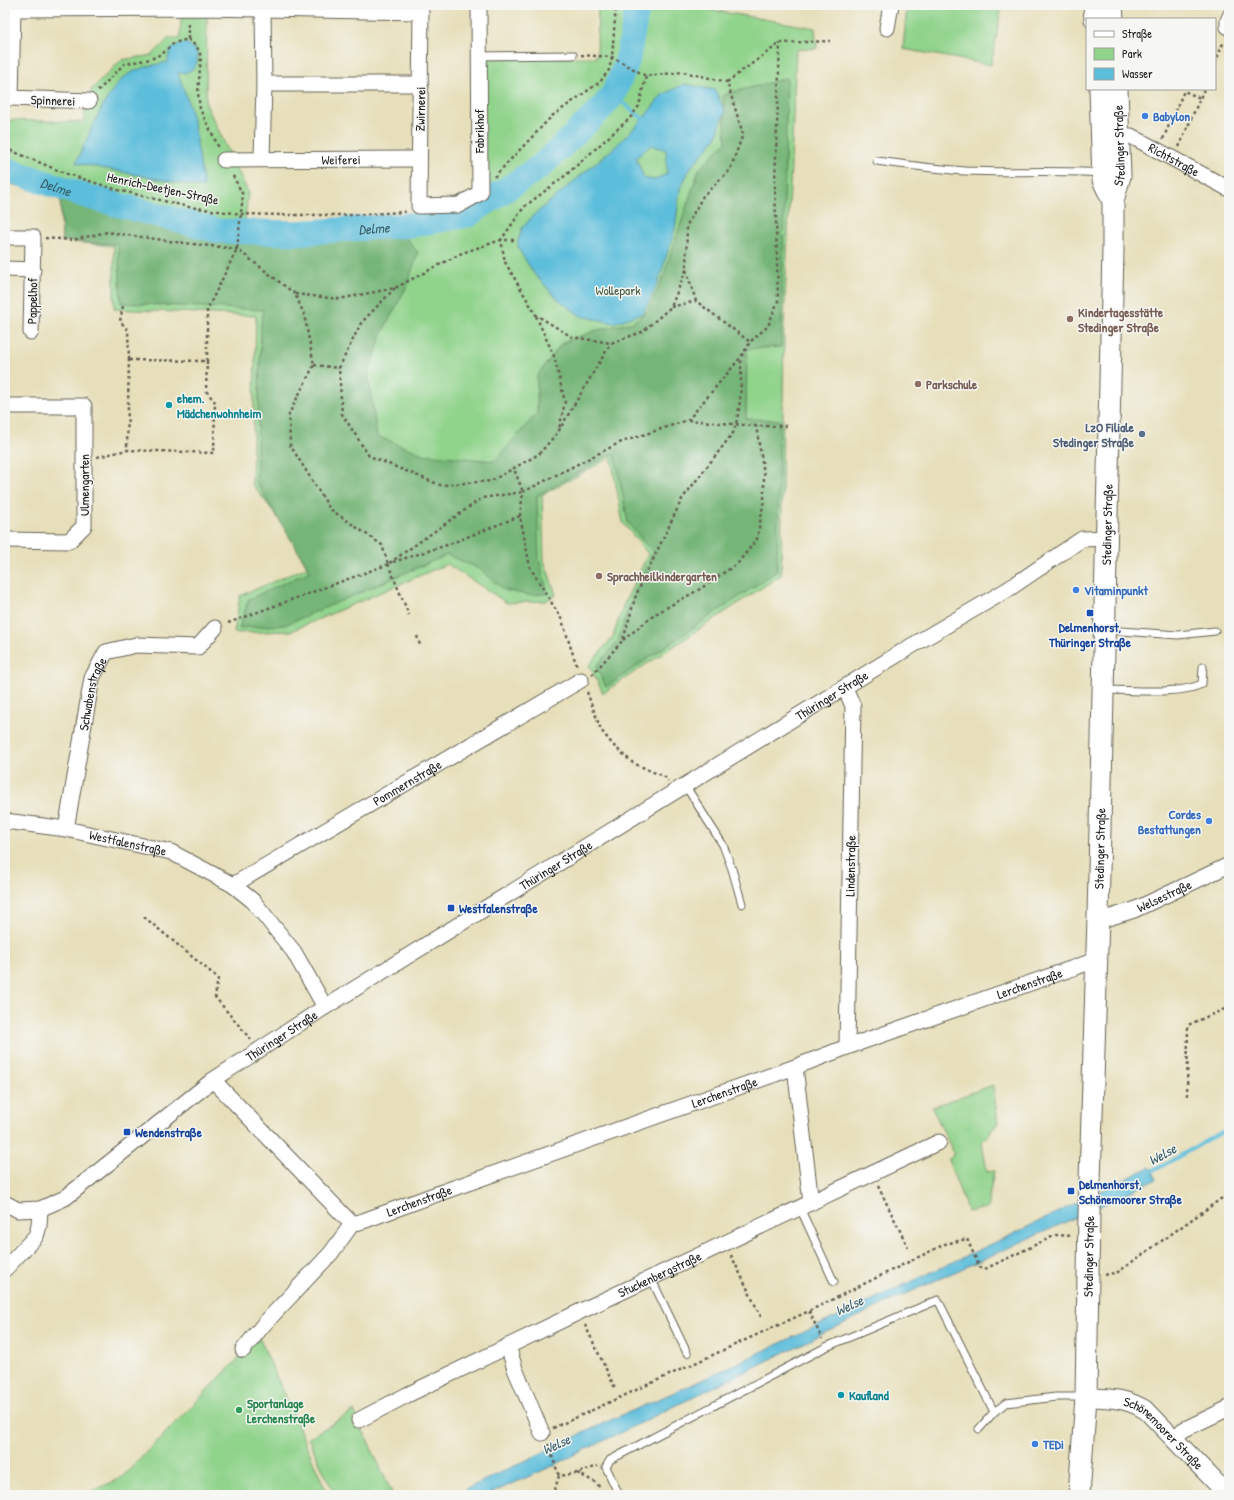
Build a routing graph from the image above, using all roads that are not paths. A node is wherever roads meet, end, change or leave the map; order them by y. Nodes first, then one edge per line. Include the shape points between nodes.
1 (479, 5) edge
2 (890, 5) edge
3 (1094, 5) edge
4 (1112, 5) edge
5 (204, 6) edge
6 (13, 7) edge
7 (172, 7) edge
8 (420, 8) edge
9 (263, 9) junction
10 (1229, 9) edge
11 (1095, 18) edge
12 (1113, 18) edge
13 (887, 28) dead end
14 (1228, 33) edge
15 (573, 55) road end
16 (479, 56) junction
17 (264, 84) junction
18 (420, 84) junction
19 (1100, 90) edge
20 (1117, 90) edge
21 (89, 101) road end
22 (8, 103) edge
23 (1110, 136) junction
24 (262, 159) junction
25 (419, 159) junction
26 (224, 160) road end
27 (877, 161) dead end
28 (1103, 173) junction
29 (1229, 189) edge
30 (1113, 201) junction
31 (419, 206) joint
32 (5, 237) edge
33 (5, 269) edge
34 (32, 270) junction
35 (31, 332) dead end
36 (5, 406) edge
37 (1107, 538) junction
38 (5, 540) edge
39 (215, 628) road end
40 (1105, 630) junction
41 (1215, 631) dead end
42 (1204, 667) dead end
43 (583, 682) road end
44 (845, 688) junction
45 (1103, 690) junction
46 (680, 788) junction
47 (5, 821) edge
48 (66, 829) junction
49 (1229, 865) edge
50 (233, 885) junction
51 (742, 904) dead end
52 (1098, 921) junction
53 (1096, 960) junction
54 (325, 1006) junction
55 (847, 1047) junction
56 (795, 1067) junction
57 (213, 1080) junction
58 (939, 1142) dead end
59 (805, 1205) junction
60 (12, 1206) edge
61 (40, 1209) junction
62 (352, 1224) junction
63 (5, 1269) edge
64 (651, 1278) junction
65 (834, 1282) dead end
66 (508, 1346) junction
67 (243, 1350) dead end
68 (688, 1353) dead end
69 (1086, 1397) junction
70 (1229, 1408) edge
71 (994, 1412) junction
72 (360, 1420) dead end
73 (979, 1429) dead end
74 (1175, 1438) junction
75 (546, 1439) road end
76 (619, 1495) edge
77 (1079, 1495) edge
78 (1228, 1495) edge

1 - 16 street, Fabrikhof
2 - 13 street
3 - 11 main road
4 - 12 main road
5 - 7 street, Spinnerei
5 - 9 street, Zwirnerei
6 - 7 street, Spinnerei
6 - 22 street, Spinnerei
8 - 9 street, Zwirnerei
8 - 18 street, Zwirnerei
9 - 17 street
10 - 14 lane via 1224,20 1224,28
15 - 16 lane
16 - 31 street, Fabrikhof via 480,193 459,205
17 - 18 street
17 - 24 street
18 - 25 street, Zwirnerei
19 - 23 main road, Stedinger Straße
20 - 23 main road, Stedinger Straße
21 - 22 street, Spinnerei
23 - 28 main road, Stedinger Straße
23 - 29 street, Richtstraße via 1131,136
23 - 30 main road, Stedinger Straße via 1120,176
24 - 25 street, Weiferei
24 - 26 street, Weiferei
25 - 31 street, Zwirnerei
27 - 28 lane via 967,171
28 - 30 main road, Stedinger Straße via 1103,180
30 - 37 main road, Stedinger Straße
32 - 34 street, Pappelhof via 33,237
33 - 34 street, Pappelhof
34 - 35 street, Pappelhof
36 - 38 street, Ulmengarten via 84,406 84,526 69,541
37 - 40 main road, Stedinger Straße
37 - 44 street, Thüringer Straße via 1082,539 1007,590 913,644
39 - 48 street, Schwabenstraße via 198,647 136,645 106,652 92,678
40 - 41 lane via 1178,635
40 - 45 main road, Stedinger Straße
42 - 45 lane via 1202,684 1194,688
43 - 50 street, Pommernstraße
44 - 46 street, Thüringer Straße
44 - 55 street, Lindenstraße via 853,706
45 - 52 main road, Stedinger Straße
46 - 51 lane via 723,845
46 - 54 street, Thüringer Straße
47 - 48 street, Westfalenstraße
48 - 50 street, Westfalenstraße via 172,852
49 - 52 street, Welsestraße via 1134,910
50 - 54 street, Westfalenstraße via 253,901 294,952
52 - 53 main road, Stedinger Straße
53 - 55 street, Lerchenstraße
53 - 69 main road, Stedinger Straße
54 - 57 street, Thüringer Straße
55 - 56 street, Lerchenstraße
56 - 59 street
56 - 62 street, Lerchenstraße
57 - 61 street, Thüringer Straße via 65,1198
57 - 62 street
58 - 59 street, Stuckenbergstraße
59 - 64 street, Stuckenbergstraße
59 - 65 lane
60 - 61 street, Thüringer Straße
61 - 63 street via 36,1236
62 - 67 street via 331,1253
64 - 66 street, Stuckenbergstraße
64 - 68 lane
66 - 72 street, Stuckenbergstraße
66 - 75 street
69 - 71 lane via 1016,1401 1006,1403
69 - 74 street, Schönemoorer Straße via 1123,1400 1136,1404 1147,1410
69 - 77 main road, Stedinger Straße
70 - 74 street via 1183,1430
71 - 73 lane
71 - 76 lane via 938,1300 826,1347 610,1460 606,1467
74 - 78 street, Schönemoorer Straße

